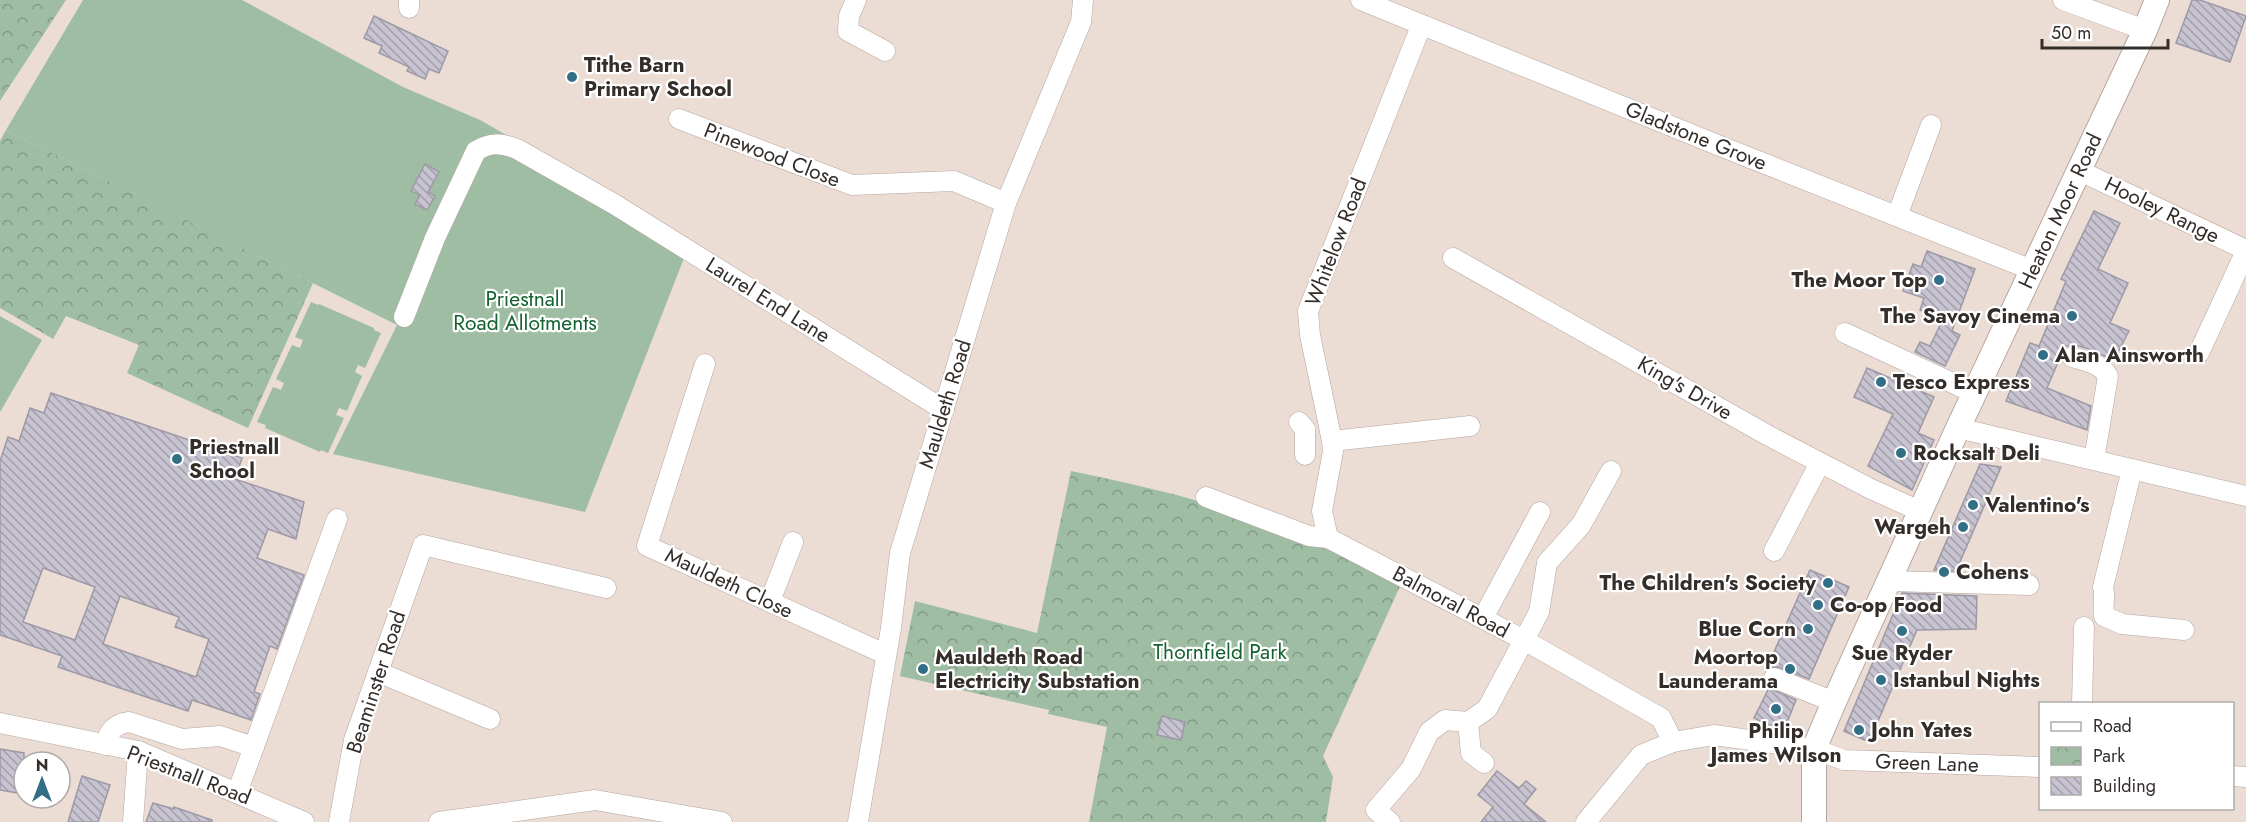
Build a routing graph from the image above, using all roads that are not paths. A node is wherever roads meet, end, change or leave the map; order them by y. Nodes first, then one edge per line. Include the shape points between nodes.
1 (856, 0) edge
2 (1083, 0) edge
3 (1361, 0) edge
4 (2063, 0) edge
5 (2157, 0) edge
6 (1421, 26) junction
7 (2145, 30) junction
8 (885, 51) dead end
9 (679, 119) dead end
10 (1931, 125) dead end
11 (2078, 170) junction
12 (1006, 203) junction
13 (1898, 216) junction
14 (2246, 250) edge
15 (1453, 258) dead end
16 (2032, 270) junction
17 (404, 317) dead end
18 (1845, 333) dead end
19 (2199, 353) dead end
20 (2072, 357) dead end
21 (705, 364) dead end
22 (1974, 393) junction
23 (944, 410) junction
24 (1470, 426) dead end
25 (1958, 428) junction
26 (1332, 437) junction
27 (1305, 455) dead end
28 (2094, 460) junction
29 (1820, 463) junction
30 (2132, 469) junction
31 (1611, 471) dead end
32 (2246, 496) edge
33 (1206, 497) dead end
34 (1920, 511) junction
35 (1540, 512) dead end
36 (337, 519) dead end
37 (1328, 538) junction
38 (793, 542) dead end
39 (1774, 551) dead end
40 (1890, 581) junction
41 (2029, 585) dead end
42 (606, 588) dead end
43 (770, 601) junction
44 (1483, 618) junction
45 (2084, 627) dead end
46 (2184, 630) dead end
47 (1524, 640) junction
48 (885, 654) junction
49 (378, 672) junction
50 (1774, 678) dead end
51 (1834, 702) junction
52 (2082, 702) edge
53 (490, 719) dead end
54 (1468, 722) junction
55 (0, 723) edge
56 (1673, 742) junction
57 (105, 745) junction
58 (254, 747) junction
59 (1815, 749) junction
60 (138, 751) junction
61 (1485, 763) dead end
62 (2039, 766) edge
63 (237, 793) junction
64 (134, 822) edge
65 (304, 822) edge
66 (339, 822) edge
67 (439, 822) edge
68 (722, 822) edge
69 (858, 822) edge
70 (1390, 822) edge
71 (1586, 822) edge
72 (1814, 822) edge

1 - 8 street via 848,31
2 - 12 street, Mauldeth Road via 1081,22
3 - 6 street, Gladstone Grove
4 - 7 street
5 - 7 main road, Heaton Moor Road
6 - 13 street, Gladstone Grove
6 - 26 street, Whitelow Road via 1308,311
7 - 11 main road, Heaton Moor Road
9 - 12 street, Pinewood Close via 852,185 954,181
10 - 13 street
11 - 14 street, Hooley Range
11 - 16 main road, Heaton Moor Road
12 - 23 street, Mauldeth Road
13 - 16 street, Gladstone Grove
14 - 19 street
15 - 29 street, King's Drive
16 - 22 main road, Heaton Moor Road
17 - 23 street, Laurel End Lane via 476,151 504,144 592,191
18 - 22 street
20 - 28 street via 2098,365 2108,376
21 - 43 street, Mauldeth Close via 647,546
22 - 25 main road, Heaton Moor Road
23 - 48 street, Mauldeth Road via 900,553
24 - 26 street
25 - 28 street
25 - 34 main road, Heaton Moor Road
26 - 27 street via 1302,428
26 - 37 street, Whitelow Road via 1322,511
28 - 30 street
29 - 34 street, King's Drive
29 - 39 street
30 - 32 street
30 - 46 street via 2103,587 2104,616 2122,624
31 - 47 street via 1581,525 1547,563 1539,612
33 - 37 street, Balmoral Road via 1309,536
34 - 40 main road, Heaton Moor Road
35 - 44 street
36 - 58 street
37 - 44 street, Balmoral Road
38 - 43 street
40 - 41 street
40 - 51 main road, Heaton Moor Road
42 - 49 street, Beaminster Road via 423,545
43 - 48 street, Mauldeth Close
44 - 47 street, Balmoral Road
45 - 52 street
47 - 54 street via 1487,709
47 - 56 street, Balmoral Road via 1661,718
48 - 69 street, Mauldeth Road
49 - 53 street
49 - 66 street, Beaminster Road via 354,740
50 - 51 street
51 - 59 main road, Heaton Moor Road
54 - 61 street via 1471,753
54 - 70 street via 1445,720 1430,732 1412,769 1376,810
55 - 57 street, Priestnall Road
56 - 59 street, Green Lane via 1714,735
56 - 71 street, Green Lane via 1641,755
57 - 58 street via 109,732 129,722 182,739 220,736
57 - 60 street, Priestnall Road
58 - 63 street
59 - 62 street, Green Lane via 1844,760
59 - 72 main road
60 - 63 street, Priestnall Road
60 - 64 street
63 - 65 street, Priestnall Road
67 - 68 street via 595,800

